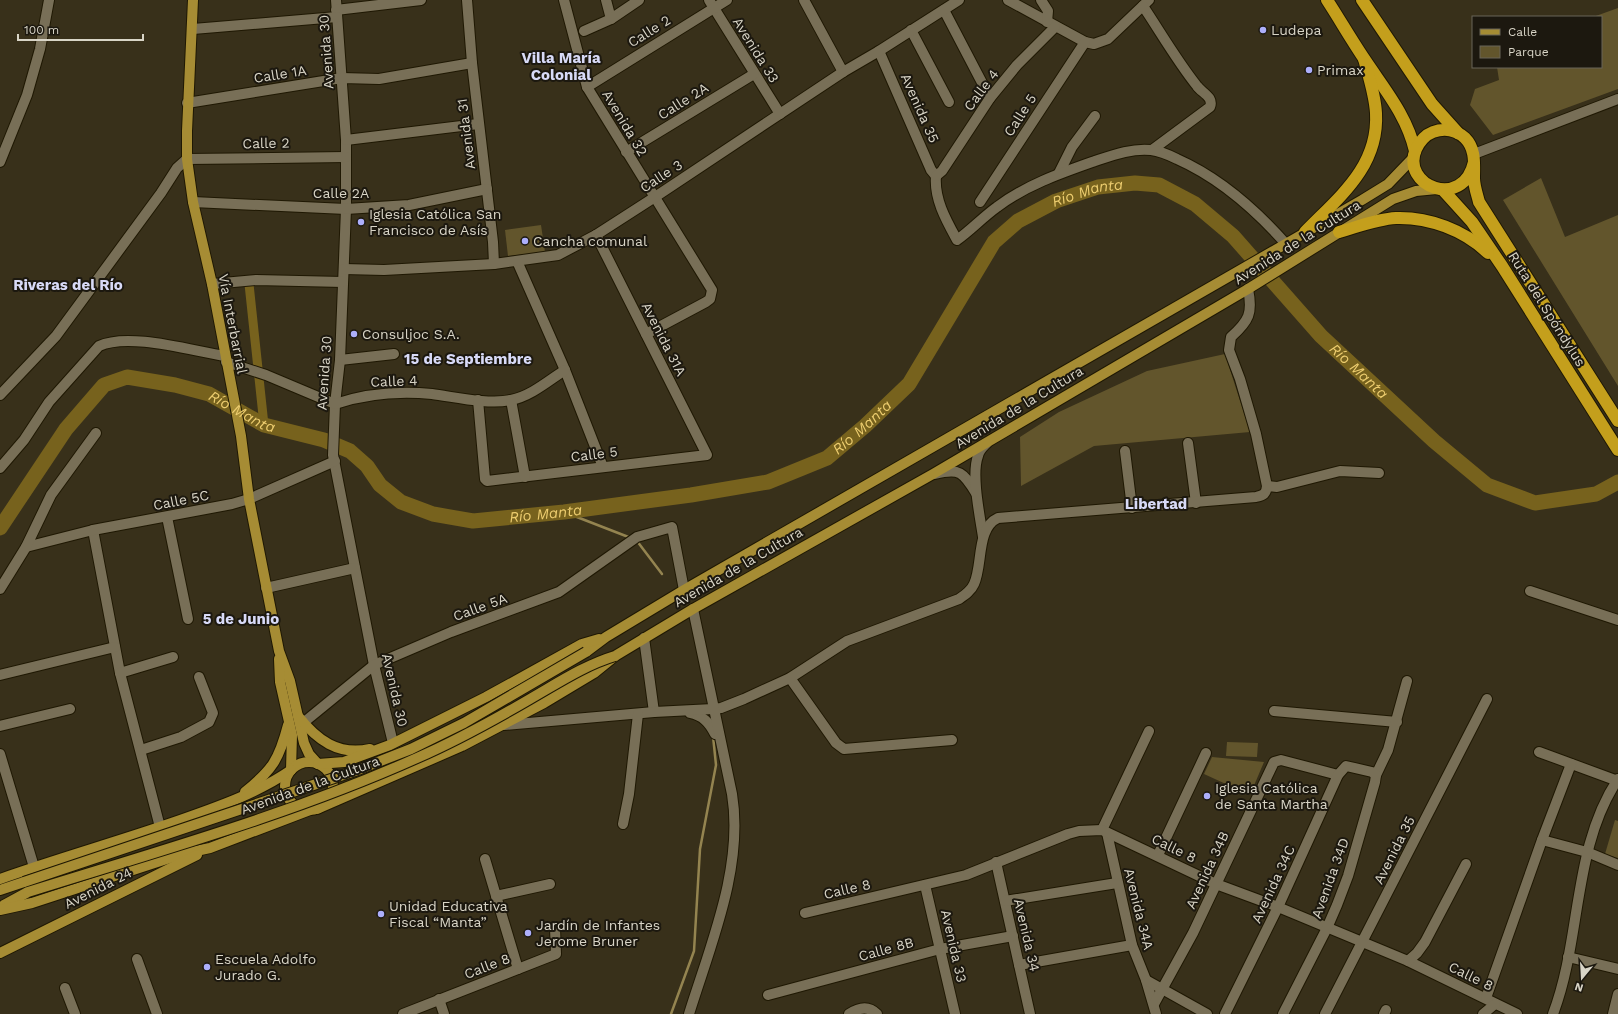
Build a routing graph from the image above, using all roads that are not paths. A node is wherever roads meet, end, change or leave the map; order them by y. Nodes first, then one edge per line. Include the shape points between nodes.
1 (48, 0) edge
2 (194, 0) edge
3 (421, 0) edge
4 (467, 0) edge
5 (564, 0) edge
6 (606, 0) edge
7 (639, 0) edge
8 (726, 0) edge
9 (804, 0) edge
10 (959, 0) edge
11 (1008, 0) edge
12 (1041, 0) edge
13 (1327, 0) edge
14 (1362, 0) edge
15 (1146, 3) edge
16 (711, 4) edge
17 (336, 9) edge
18 (944, 10) junction
19 (611, 19) junction
20 (1051, 24) junction
21 (193, 28) junction
22 (911, 30) junction
23 (584, 31) dead end
24 (1085, 42) junction
25 (879, 51) junction
26 (1364, 59) junction
27 (472, 63) junction
28 (843, 72) junction
29 (754, 74) junction
30 (342, 78) junction
31 (587, 87) junction
32 (990, 98) junction
33 (1618, 99) edge
34 (949, 102) dead end
35 (187, 103) junction
36 (780, 114) junction
37 (1095, 116) dead end
38 (478, 124) junction
39 (1459, 134) junction
40 (346, 140) junction
41 (1152, 150) junction
42 (626, 152) junction
43 (1415, 154) junction
44 (346, 157) junction
45 (1, 158) edge
46 (1474, 158) junction
47 (187, 159) junction
48 (1059, 174) junction
49 (936, 176) junction
50 (487, 189) junction
51 (1440, 190) junction
52 (655, 197) junction
53 (193, 202) junction
54 (980, 202) dead end
55 (346, 209) junction
56 (1305, 232) junction
57 (1339, 232) junction
58 (596, 235) junction
59 (1282, 246) junction
60 (517, 261) junction
61 (494, 264) junction
62 (1502, 266) junction
63 (344, 269) junction
64 (344, 282) junction
65 (212, 284) junction
66 (1250, 288) junction
67 (646, 334) junction
68 (394, 354) dead end
69 (340, 360) junction
70 (226, 362) junction
71 (565, 370) junction
72 (0, 396) edge
73 (478, 400) junction
74 (511, 400) junction
75 (335, 408) junction
76 (1618, 421) edge
77 (96, 433) dead end
78 (988, 442) junction
79 (1188, 443) dead end
80 (1618, 450) edge
81 (1125, 451) dead end
82 (707, 455) joint
83 (334, 458) junction
84 (603, 467) junction
85 (0, 468) edge
86 (1379, 472) dead end
87 (933, 474) junction
88 (525, 477) junction
89 (1267, 486) junction
90 (977, 495) junction
91 (249, 499) junction
92 (1196, 503) junction
93 (1132, 508) junction
94 (167, 517) junction
95 (94, 530) junction
96 (983, 541) junction
97 (26, 547) junction
98 (356, 568) junction
99 (266, 588) junction
100 (0, 589) edge
101 (684, 590) junction
102 (1530, 591) dead end
103 (692, 609) junction
104 (188, 618) dead end
105 (1618, 620) edge
106 (606, 637) junction
107 (644, 638) junction
108 (115, 647) junction
109 (279, 651) junction
110 (615, 656) junction
111 (173, 657) dead end
112 (374, 665) junction
113 (120, 673) junction
114 (0, 675) edge
115 (199, 677) dead end
116 (790, 678) junction
117 (1407, 681) dead end
118 (1487, 699) dead end
119 (70, 709) dead end
120 (713, 709) junction
121 (1274, 711) dead end
122 (654, 712) junction
123 (676, 712) junction
124 (638, 714) junction
125 (300, 719) junction
126 (289, 722) junction
127 (1397, 722) junction
128 (504, 725) junction
129 (0, 726) edge
130 (1149, 731) dead end
131 (952, 740) dead end
132 (392, 744) junction
133 (721, 749) junction
134 (141, 750) junction
135 (1539, 752) dead end
136 (0, 754) edge
137 (1206, 754) dead end
138 (318, 764) junction
139 (1571, 764) junction
140 (291, 770) junction
141 (1338, 775) junction
142 (1376, 775) junction
143 (1618, 780) edge
144 (234, 801) junction
145 (314, 810) junction
146 (623, 824) dead end
147 (160, 827) junction
148 (1105, 831) junction
149 (1542, 840) junction
150 (210, 848) junction
151 (1587, 852) junction
152 (1158, 855) junction
153 (485, 859) dead end
154 (996, 862) junction
155 (1466, 864) dead end
156 (1618, 864) edge
157 (34, 867) junction
158 (0, 879) edge
159 (1118, 883) junction
160 (550, 884) dead end
161 (1216, 884) junction
162 (926, 885) junction
163 (0, 890) edge
164 (496, 896) junction
165 (1005, 901) junction
166 (1278, 907) junction
167 (0, 908) edge
168 (805, 913) dead end
169 (555, 928) dead end
170 (1327, 928) junction
171 (1013, 936) junction
172 (1362, 942) junction
173 (1132, 945) junction
174 (940, 949) junction
175 (0, 953) edge
176 (1568, 956) junction
177 (137, 959) dead end
178 (1408, 961) junction
179 (1019, 965) junction
180 (518, 969) junction
181 (1618, 969) edge
182 (1146, 980) junction
183 (65, 988) dead end
184 (1163, 989) junction
185 (1618, 994) edge
186 (768, 995) dead end
187 (1486, 998) junction
188 (439, 999) junction
189 (1495, 1004) junction
190 (1155, 1009) edge
191 (75, 1014) edge
192 (157, 1014) edge
193 (403, 1014) edge
194 (444, 1014) edge
195 (689, 1014) edge
196 (849, 1014) edge
197 (877, 1014) edge
198 (955, 1014) edge
199 (1030, 1014) edge
200 (1207, 1014) edge
201 (1225, 1014) edge
202 (1283, 1014) edge
203 (1325, 1014) edge
204 (1483, 1014) edge
205 (1517, 1014) edge
206 (1553, 1014) edge
207 (1613, 1014) edge

1 - 45 street via 40,49 27,95
2 - 21 main road, Vía Interbarrial
3 - 17 street
4 - 27 street, Avenida 31
5 - 31 street, Avenida 32
6 - 19 street
7 - 19 street
8 - 16 street, Calle 2
9 - 28 street
10 - 18 street, Calle 3
11 - 20 street
12 - 20 street via 1048,11
13 - 26 highway
14 - 39 highway via 1432,104
15 - 24 street via 1108,40 1094,44
15 - 41 street via 1198,87 1212,103 1210,108
16 - 29 street, Avenida 33
16 - 31 street, Calle 2
17 - 21 street
17 - 30 street, Avenida 30
18 - 22 street, Calle 3
18 - 32 street
19 - 23 street
20 - 24 street
20 - 32 street, Calle 4
21 - 35 main road, Vía Interbarrial
22 - 25 street, Calle 3
22 - 34 street
24 - 54 street, Calle 5
25 - 28 street, Calle 3
25 - 49 street, Avenida 35 via 931,170
26 - 43 highway via 1400,112
26 - 56 highway via 1376,112 1371,149 1361,171 1348,190
27 - 30 street, Calle 1A via 379,79
27 - 38 street, Avenida 31
28 - 36 street, Calle 3
29 - 36 street, Avenida 33
29 - 42 street, Calle 2A
30 - 35 street, Calle 1A
30 - 40 street, Avenida 30
31 - 42 street, Avenida 32
32 - 49 street, Calle 4 via 942,171
33 - 46 street
35 - 47 main road, Vía Interbarrial
36 - 52 street, Calle 3
37 - 48 street via 1072,146
38 - 40 street
38 - 50 street, Avenida 31
39 - 43 highway via 1446,130 1433,132 1419,143
39 - 46 highway via 1469,143
40 - 44 street, Avenida 30
41 - 48 street via 1115,154
41 - 59 street via 1193,166 1223,185 1262,217
42 - 52 street, Avenida 32
43 - 51 highway via 1414,165 1420,177 1429,186
43 - 56 main road, Avenida de la Cultura via 1388,184
44 - 47 street, Calle 2
44 - 55 street, Avenida 30
46 - 51 highway via 1468,179 1452,189
46 - 76 highway, Ruta del Spóndylus via 1475,189 1479,202
47 - 53 main road, Vía Interbarrial
47 - 72 street via 169,179 56,336
48 - 49 street via 1033,185 996,207 957,240 945,218 938,197
50 - 55 street, Calle 2A via 409,205
50 - 61 street, Avenida 31
51 - 57 main road, Avenida de la Cultura via 1405,193
51 - 62 highway, Ruta del Spóndylus via 1472,222
52 - 58 street, Calle 3
52 - 67 street, Avenida 32 via 712,290 710,299 706,302
53 - 55 street, Calle 2A
53 - 65 main road, Vía Interbarrial
55 - 63 street, Avenida 30
56 - 59 main road, Avenida de la Cultura
57 - 62 highway via 1395,218 1418,220 1441,225 1462,234 1480,245
57 - 66 main road, Avenida de la Cultura
58 - 60 street, Calle 3 via 558,255
58 - 67 street, Avenida 31A
59 - 101 main road, Avenida de la Cultura
60 - 61 street, Calle 3
60 - 71 street
61 - 63 street, Calle 3 via 384,270
62 - 80 highway, Ruta del Spóndylus
63 - 64 street, Avenida 30
64 - 65 street via 256,280
64 - 69 street, Avenida 30
65 - 70 main road, Vía Interbarrial
66 - 78 main road, Avenida de la Cultura
66 - 89 street via 1249,316 1245,325 1231,337 1229,350 1256,434
67 - 82 street, Avenida 31A
68 - 69 street
69 - 75 street, Avenida 30
70 - 75 street via 262,374
70 - 85 street via 157,344 127,341 110,342 99,346 49,402 24,440
70 - 91 main road, Vía Interbarrial via 241,436
71 - 74 street, Calle 4 via 532,391
71 - 84 street
73 - 74 street, Calle 4
73 - 75 street, Calle 4 via 429,394 399,394 357,397
73 - 88 street, Calle 5 via 484,479 489,482
74 - 88 street
75 - 83 street, Avenida 30
77 - 97 street via 51,495
78 - 87 main road, Avenida de la Cultura
78 - 90 street via 978,456 976,465
79 - 92 street
81 - 93 street
82 - 84 street, Calle 5
83 - 91 street, Calle 5C
83 - 98 street, Avenida 30
84 - 88 street, Calle 5
86 - 89 street via 1340,471 1277,487
87 - 90 street via 952,470 962,474
87 - 103 main road, Avenida de la Cultura
89 - 92 street via 1263,496
90 - 96 street
91 - 94 street, Calle 5C
91 - 99 main road, Vía Interbarrial
92 - 93 street
93 - 96 street via 998,518 986,529
94 - 95 street, Calle 5C
94 - 104 street
95 - 97 street, Calle 5C
95 - 108 street
96 - 116 street via 974,584 969,592 959,599 848,641
97 - 100 street
98 - 99 street
98 - 112 street, Avenida 30
99 - 109 main road, Vía Interbarrial
101 - 106 main road, Avenida de la Cultura
101 - 112 street, Calle 5A via 672,526 637,537 559,592 451,632
102 - 105 street
103 - 107 main road, Avenida de la Cultura
103 - 120 street
106 - 132 main road, Avenida de la Cultura via 582,644 486,697
106 - 163 main road, Avenida de la Cultura, bridge via 586,652 464,723 411,749 355,771
107 - 110 main road, Avenida de la Cultura
107 - 122 street
108 - 113 street
108 - 114 street
109 - 125 main road, Vía Interbarrial
109 - 126 main road, Vía Interbarrial via 280,682
110 - 128 main road, Avenida de la Cultura via 594,674
110 - 167 main road, Avenida de la Cultura, bridge via 594,662 501,716 359,784 306,804 28,892
111 - 113 street
112 - 125 street, Calle 5A
112 - 132 street, Avenida 30
113 - 134 street
115 - 134 street via 213,713 209,722 181,738
116 - 120 street via 744,699
116 - 131 street via 836,742 844,749
117 - 127 street, Avenida 34D
118 - 172 street, Avenida 35
119 - 129 street
120 - 123 street
120 - 133 street
121 - 127 street
122 - 123 street
122 - 124 street
123 - 133 street via 692,713 707,720
124 - 128 street
124 - 146 street
125 - 132 main road via 322,742 341,750 366,750
125 - 138 main road, Vía Interbarrial via 304,743
126 - 140 main road, Vía Interbarrial via 292,745
126 - 144 main road via 276,760 268,772
127 - 142 street, Avenida 34D
128 - 145 main road, Avenida de la Cultura via 407,771
130 - 148 street
132 - 138 main road, Avenida de la Cultura via 344,762
133 - 195 street via 735,812 734,849 713,942
134 - 147 street
135 - 139 street
136 - 157 street
137 - 152 street
138 - 140 main road via 304,763
138 - 145 main road via 329,773 333,787 329,800
139 - 143 street
139 - 149 street
140 - 144 main road, Avenida de la Cultura
140 - 145 main road via 285,785 288,796 295,806 302,810
141 - 142 street, Avenida 34C via 1346,766
141 - 161 street, Avenida 34B via 1281,760 1274,762
141 - 166 street, Avenida 34C
142 - 170 street, Avenida 34D via 1364,826
143 - 151 street via 1610,790
144 - 147 main road, Avenida de la Cultura
145 - 150 main road, Avenida de la Cultura
147 - 157 main road, Avenida de la Cultura
148 - 152 street, Calle 8
148 - 154 street, Calle 8 via 1079,831 1068,834
148 - 159 street, Avenida 34A
149 - 151 street
149 - 187 street
150 - 167 main road, Avenida de la Cultura via 182,854 32,903
150 - 175 main road, Avenida 24
151 - 156 street
151 - 176 street
152 - 161 street, Calle 8
153 - 164 street
154 - 162 street, Calle 8 via 966,875
154 - 165 street, Avenida 34
155 - 178 street via 1425,942
157 - 158 main road, Avenida de la Cultura
159 - 165 street
159 - 173 street, Avenida 34A
160 - 164 street
161 - 166 street, Calle 8
161 - 184 street, Avenida 34B
162 - 168 street, Calle 8
162 - 174 street, Avenida 33
164 - 180 street
165 - 171 street, Avenida 34
166 - 170 street, Calle 8
166 - 201 street, Avenida 34C
169 - 180 street, Calle 8 via 556,954
170 - 172 street, Calle 8
170 - 202 street, Avenida 34D
171 - 174 street, Calle 8B
171 - 179 street, Avenida 34
172 - 178 street, Calle 8
172 - 203 street, Avenida 35
173 - 179 street
173 - 182 street, Avenida 34A
174 - 186 street, Calle 8B
174 - 198 street, Avenida 33
176 - 181 street
176 - 206 street
177 - 192 street
178 - 187 street, Calle 8
179 - 199 street, Avenida 34
180 - 188 street, Calle 8
182 - 184 street
182 - 190 street, Avenida 34A
183 - 191 street
184 - 190 street, Avenida 34B
184 - 200 street
185 - 207 street
187 - 189 street, Calle 8
188 - 193 street, Calle 8
188 - 194 street
189 - 204 street
189 - 205 street, Calle 8
196 - 197 street via 858,1008 867,1008

